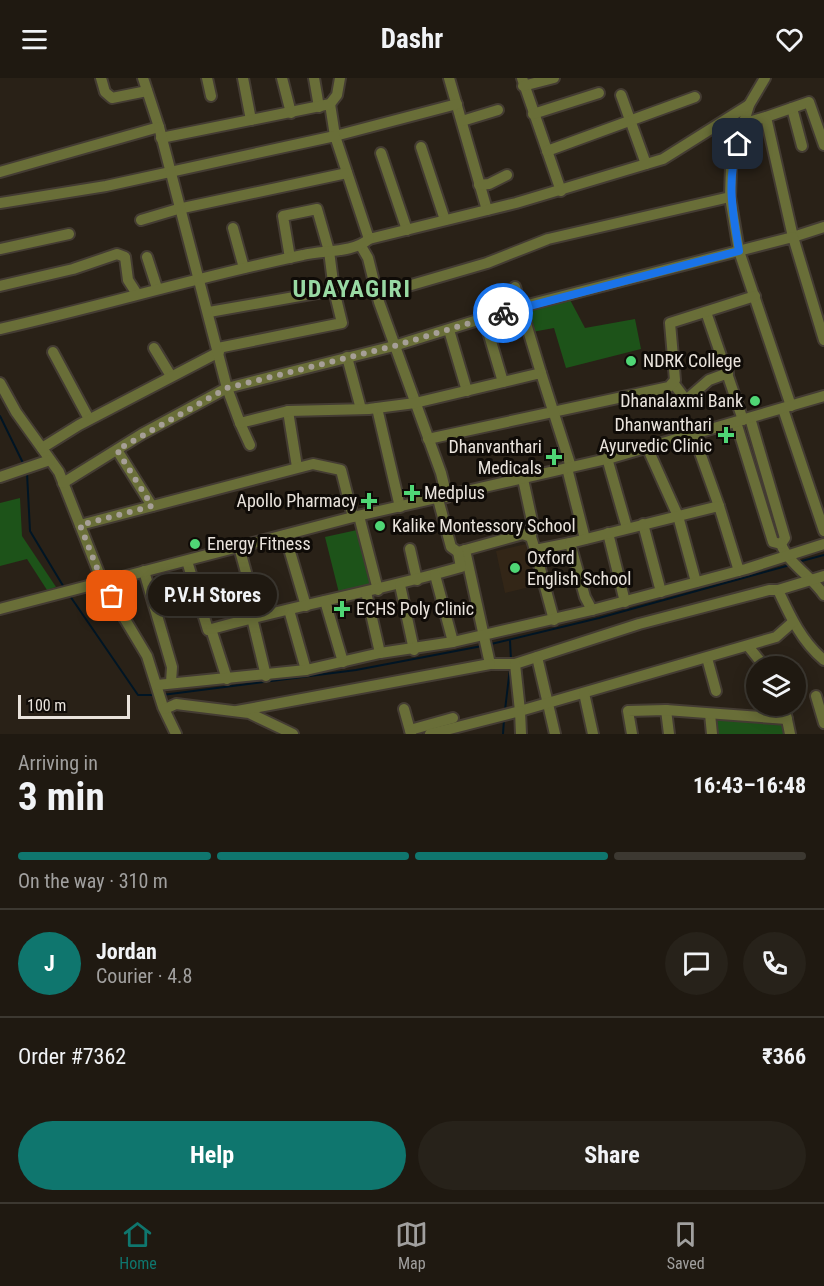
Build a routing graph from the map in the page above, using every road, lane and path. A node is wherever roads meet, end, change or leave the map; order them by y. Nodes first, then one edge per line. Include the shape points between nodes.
1 (101, 78) edge
2 (143, 78) edge
3 (207, 78) edge
4 (243, 78) edge
5 (282, 78) edge
6 (314, 78) edge
7 (340, 78) edge
8 (449, 78) edge
9 (554, 78) edge
10 (765, 78) edge
11 (522, 82) edge
12 (147, 91) junction
13 (599, 93) dead end
14 (621, 95) dead end
15 (212, 96) dead end
16 (695, 97) dead end
17 (457, 104) junction
18 (324, 105) junction
19 (749, 105) junction
20 (792, 108) junction
21 (498, 111) dead end
22 (291, 113) junction
23 (533, 114) junction
24 (766, 117) junction
25 (252, 120) junction
26 (462, 121) junction
27 (631, 122) junction
28 (745, 123) junction
29 (160, 132) junction
30 (334, 136) junction
31 (824, 145) edge
32 (802, 146) dead end
33 (421, 147) dead end
34 (547, 152) junction
35 (381, 153) dead end
36 (646, 164) junction
37 (170, 171) junction
38 (0, 172) edge
39 (347, 173) junction
40 (507, 175) dead end
41 (479, 185) junction
42 (561, 191) junction
43 (730, 196) junction
44 (0, 203) edge
45 (178, 209) junction
46 (487, 210) junction
47 (141, 220) dead end
48 (444, 220) junction
49 (824, 227) edge
50 (233, 228) dead end
51 (407, 230) junction
52 (69, 234) dead end
53 (793, 237) junction
54 (365, 243) junction
55 (0, 249) edge
56 (329, 251) junction
57 (739, 251) junction
58 (147, 257) dead end
59 (290, 258) junction
60 (244, 268) junction
61 (198, 278) junction
62 (0, 286) edge
63 (515, 287) dead end
64 (158, 288) junction
65 (334, 290) junction
66 (137, 294) junction
67 (377, 295) junction
68 (755, 296) junction
69 (520, 307) junction
70 (209, 312) junction
71 (706, 312) junction
72 (484, 318) junction
73 (0, 329) edge
74 (449, 330) junction
75 (824, 340) edge
76 (394, 346) junction
77 (154, 348) dead end
78 (218, 350) junction
79 (54, 352) dead end
80 (347, 357) junction
81 (542, 373) junction
82 (728, 373) junction
83 (171, 376) junction
84 (503, 382) junction
85 (0, 383) edge
86 (674, 384) junction
87 (227, 388) junction
88 (467, 390) junction
89 (823, 399) edge
90 (415, 403) junction
91 (377, 408) junction
92 (787, 408) junction
93 (361, 409) junction
94 (288, 411) junction
95 (553, 411) junction
96 (89, 419) junction
97 (743, 420) junction
98 (240, 423) junction
99 (693, 433) junction
100 (428, 439) junction
101 (250, 445) dead end
102 (647, 447) junction
103 (42, 448) junction
104 (117, 450) junction
105 (607, 458) junction
106 (50, 460) junction
107 (297, 467) junction
108 (569, 467) junction
109 (0, 477) edge
110 (523, 479) junction
111 (63, 483) junction
112 (442, 498) junction
113 (152, 506) junction
114 (719, 506) junction
115 (400, 507) junction
116 (356, 516) junction
117 (678, 516) junction
118 (643, 524) junction
119 (80, 525) junction
120 (627, 528) junction
121 (824, 531) edge
122 (608, 533) junction
123 (285, 535) junction
124 (531, 537) junction
125 (585, 539) junction
126 (570, 543) junction
127 (824, 544) edge
128 (239, 548) junction
129 (410, 549) dead end
130 (535, 550) junction
131 (462, 551) junction
132 (786, 553) junction
133 (187, 561) junction
134 (144, 571) junction
135 (739, 571) junction
136 (435, 575) junction
137 (815, 577) edge
138 (417, 580) junction
139 (102, 581) junction
140 (696, 582) junction
141 (400, 585) junction
142 (778, 590) junction
143 (372, 591) junction
144 (660, 592) junction
145 (824, 595) edge
146 (325, 601) junction
147 (625, 602) junction
148 (306, 606) junction
149 (0, 609) edge
150 (289, 610) junction
151 (592, 610) junction
152 (255, 617) junction
153 (554, 620) junction
154 (793, 622) junction
155 (211, 629) junction
156 (453, 642) junction
157 (486, 642) junction
158 (748, 646) junction
159 (414, 650) junction
160 (380, 653) junction
161 (756, 656) edge
162 (537, 657) junction
163 (707, 658) junction
164 (824, 660) edge
165 (343, 662) junction
166 (490, 664) junction
167 (512, 664) junction
168 (306, 670) junction
169 (266, 676) junction
170 (227, 680) junction
171 (171, 682) junction
172 (157, 687) junction
173 (716, 691) dead end
174 (584, 693) junction
175 (816, 696) dead end
176 (549, 704) junction
177 (164, 708) junction
178 (404, 709) dead end
179 (666, 710) junction
180 (237, 711) junction
181 (510, 714) junction
182 (710, 714) junction
183 (786, 716) edge
184 (453, 718) dead end
185 (787, 719) junction
186 (824, 723) edge
187 (410, 732) edge
188 (176, 734) edge
189 (293, 734) edge
190 (430, 734) edge
191 (521, 734) edge
192 (555, 734) edge
193 (593, 734) edge
194 (632, 734) edge
195 (669, 734) edge
196 (712, 734) edge
197 (790, 734) edge

1 - 12 street via 105,92 112,98
2 - 12 street
3 - 15 street
4 - 25 street
5 - 22 street
6 - 18 street
7 - 18 street via 337,95
8 - 17 street
9 - 11 street
10 - 19 street
11 - 23 street
12 - 29 street
13 - 23 street
14 - 27 street
16 - 27 street
17 - 26 street
17 - 30 street
18 - 22 street
18 - 30 street
19 - 28 street
19 - 36 street via 663,159
20 - 24 street
20 - 31 street via 809,102
20 - 32 street
21 - 26 street
22 - 25 street
23 - 34 street
24 - 28 street
24 - 53 street
25 - 29 street
26 - 41 street
27 - 34 street
27 - 36 street
28 - 43 street via 732,166
29 - 37 street
29 - 38 street
30 - 37 street
30 - 39 street
33 - 48 street
34 - 42 street
35 - 51 street
36 - 42 street
37 - 44 street
37 - 45 street
39 - 45 street
39 - 54 street
40 - 41 street
41 - 46 street
42 - 46 street
43 - 57 street
43 - 67 street via 548,239 488,263
45 - 47 street
45 - 61 street
46 - 48 street
48 - 51 street
49 - 53 street
50 - 60 street
51 - 54 street
52 - 55 street
53 - 57 street
53 - 75 street
54 - 56 street
54 - 67 street
56 - 59 street
56 - 59 street via 319,212 314,208 283,216
56 - 65 street
57 - 68 street
57 - 69 street
58 - 64 street
59 - 60 street
60 - 61 street
61 - 64 street
61 - 70 street
62 - 66 street via 117,254 125,257 128,280
63 - 69 street
64 - 66 street
65 - 70 street
65 - 78 street via 342,322
66 - 73 street
67 - 76 street
68 - 71 street
68 - 92 street
69 - 72 street
69 - 81 street
70 - 78 street
71 - 82 street
71 - 86 street via 670,323
72 - 74 street
72 - 84 street
74 - 76 street
74 - 88 street
76 - 80 street
76 - 90 street
77 - 83 street
78 - 83 street
78 - 87 street
79 - 96 street
80 - 87 street
80 - 93 street
81 - 84 street
81 - 95 street
82 - 86 street via 709,380 686,400
82 - 97 street
83 - 96 street
84 - 88 street
85 - 103 street
86 - 95 street
87 - 98 street
87 - 104 street
88 - 90 street
89 - 92 street
90 - 91 street
90 - 100 street
91 - 93 street
91 - 115 street
92 - 97 street
92 - 121 street
93 - 94 street
94 - 98 street
94 - 107 street
95 - 100 street
95 - 108 street
96 - 103 street
97 - 99 street
97 - 132 street via 785,538
98 - 101 street
99 - 102 street
99 - 114 street
100 - 112 street
102 - 105 street
102 - 117 street
103 - 106 street
104 - 111 street
104 - 113 street
105 - 108 street
105 - 120 street
106 - 109 street
106 - 111 street
107 - 113 street
107 - 116 street via 313,464 341,470
108 - 110 street
108 - 125 street
110 - 112 street
110 - 124 street via 532,521
111 - 119 street
112 - 115 street
112 - 131 street via 451,547
113 - 119 street
114 - 117 street
114 - 135 street
115 - 116 street
116 - 123 street
116 - 143 street
117 - 118 street
117 - 140 street
118 - 120 street
118 - 144 street
119 - 139 street
120 - 122 street
122 - 125 street
122 - 147 street
123 - 128 street
123 - 148 street
124 - 130 street
124 - 131 street via 524,534
125 - 126 street
126 - 130 street
126 - 151 street
127 - 132 street
128 - 133 street
128 - 152 street
129 - 138 street
130 - 153 street
131 - 136 street via 461,567
131 - 157 street
132 - 135 street
132 - 137 street
133 - 134 street
133 - 155 street via 208,630
134 - 139 street
134 - 171 street via 172,667
135 - 140 street
136 - 138 street
136 - 156 street
137 - 142 street
137 - 145 street
138 - 141 street
139 - 149 street
139 - 172 street via 147,656
140 - 144 street
141 - 143 street
141 - 159 street
142 - 154 street
142 - 162 street via 639,624
143 - 146 street
143 - 160 street
144 - 147 street
146 - 148 street
146 - 165 street
147 - 151 street
148 - 150 street
150 - 152 street
150 - 168 street
151 - 153 street
152 - 155 street
152 - 169 street
153 - 157 street
154 - 158 street via 776,637
154 - 164 street
155 - 170 street
156 - 157 street
156 - 159 street
157 - 166 street
158 - 161 street
158 - 163 street
159 - 160 street
160 - 165 street
162 - 167 street
162 - 176 street
163 - 173 street
163 - 174 street
165 - 168 street
166 - 167 street
166 - 180 street
167 - 181 street
168 - 169 street
169 - 170 street
170 - 171 street
171 - 172 street
172 - 177 street
174 - 176 street
174 - 193 street
175 - 186 street
176 - 181 street
176 - 192 street
177 - 180 street via 176,704
177 - 188 street
178 - 187 street
179 - 182 street
179 - 194 street via 628,711
179 - 195 street
180 - 189 street
181 - 190 street
181 - 191 street
182 - 185 street
182 - 196 street
183 - 185 street
184 - 187 street
185 - 197 street

